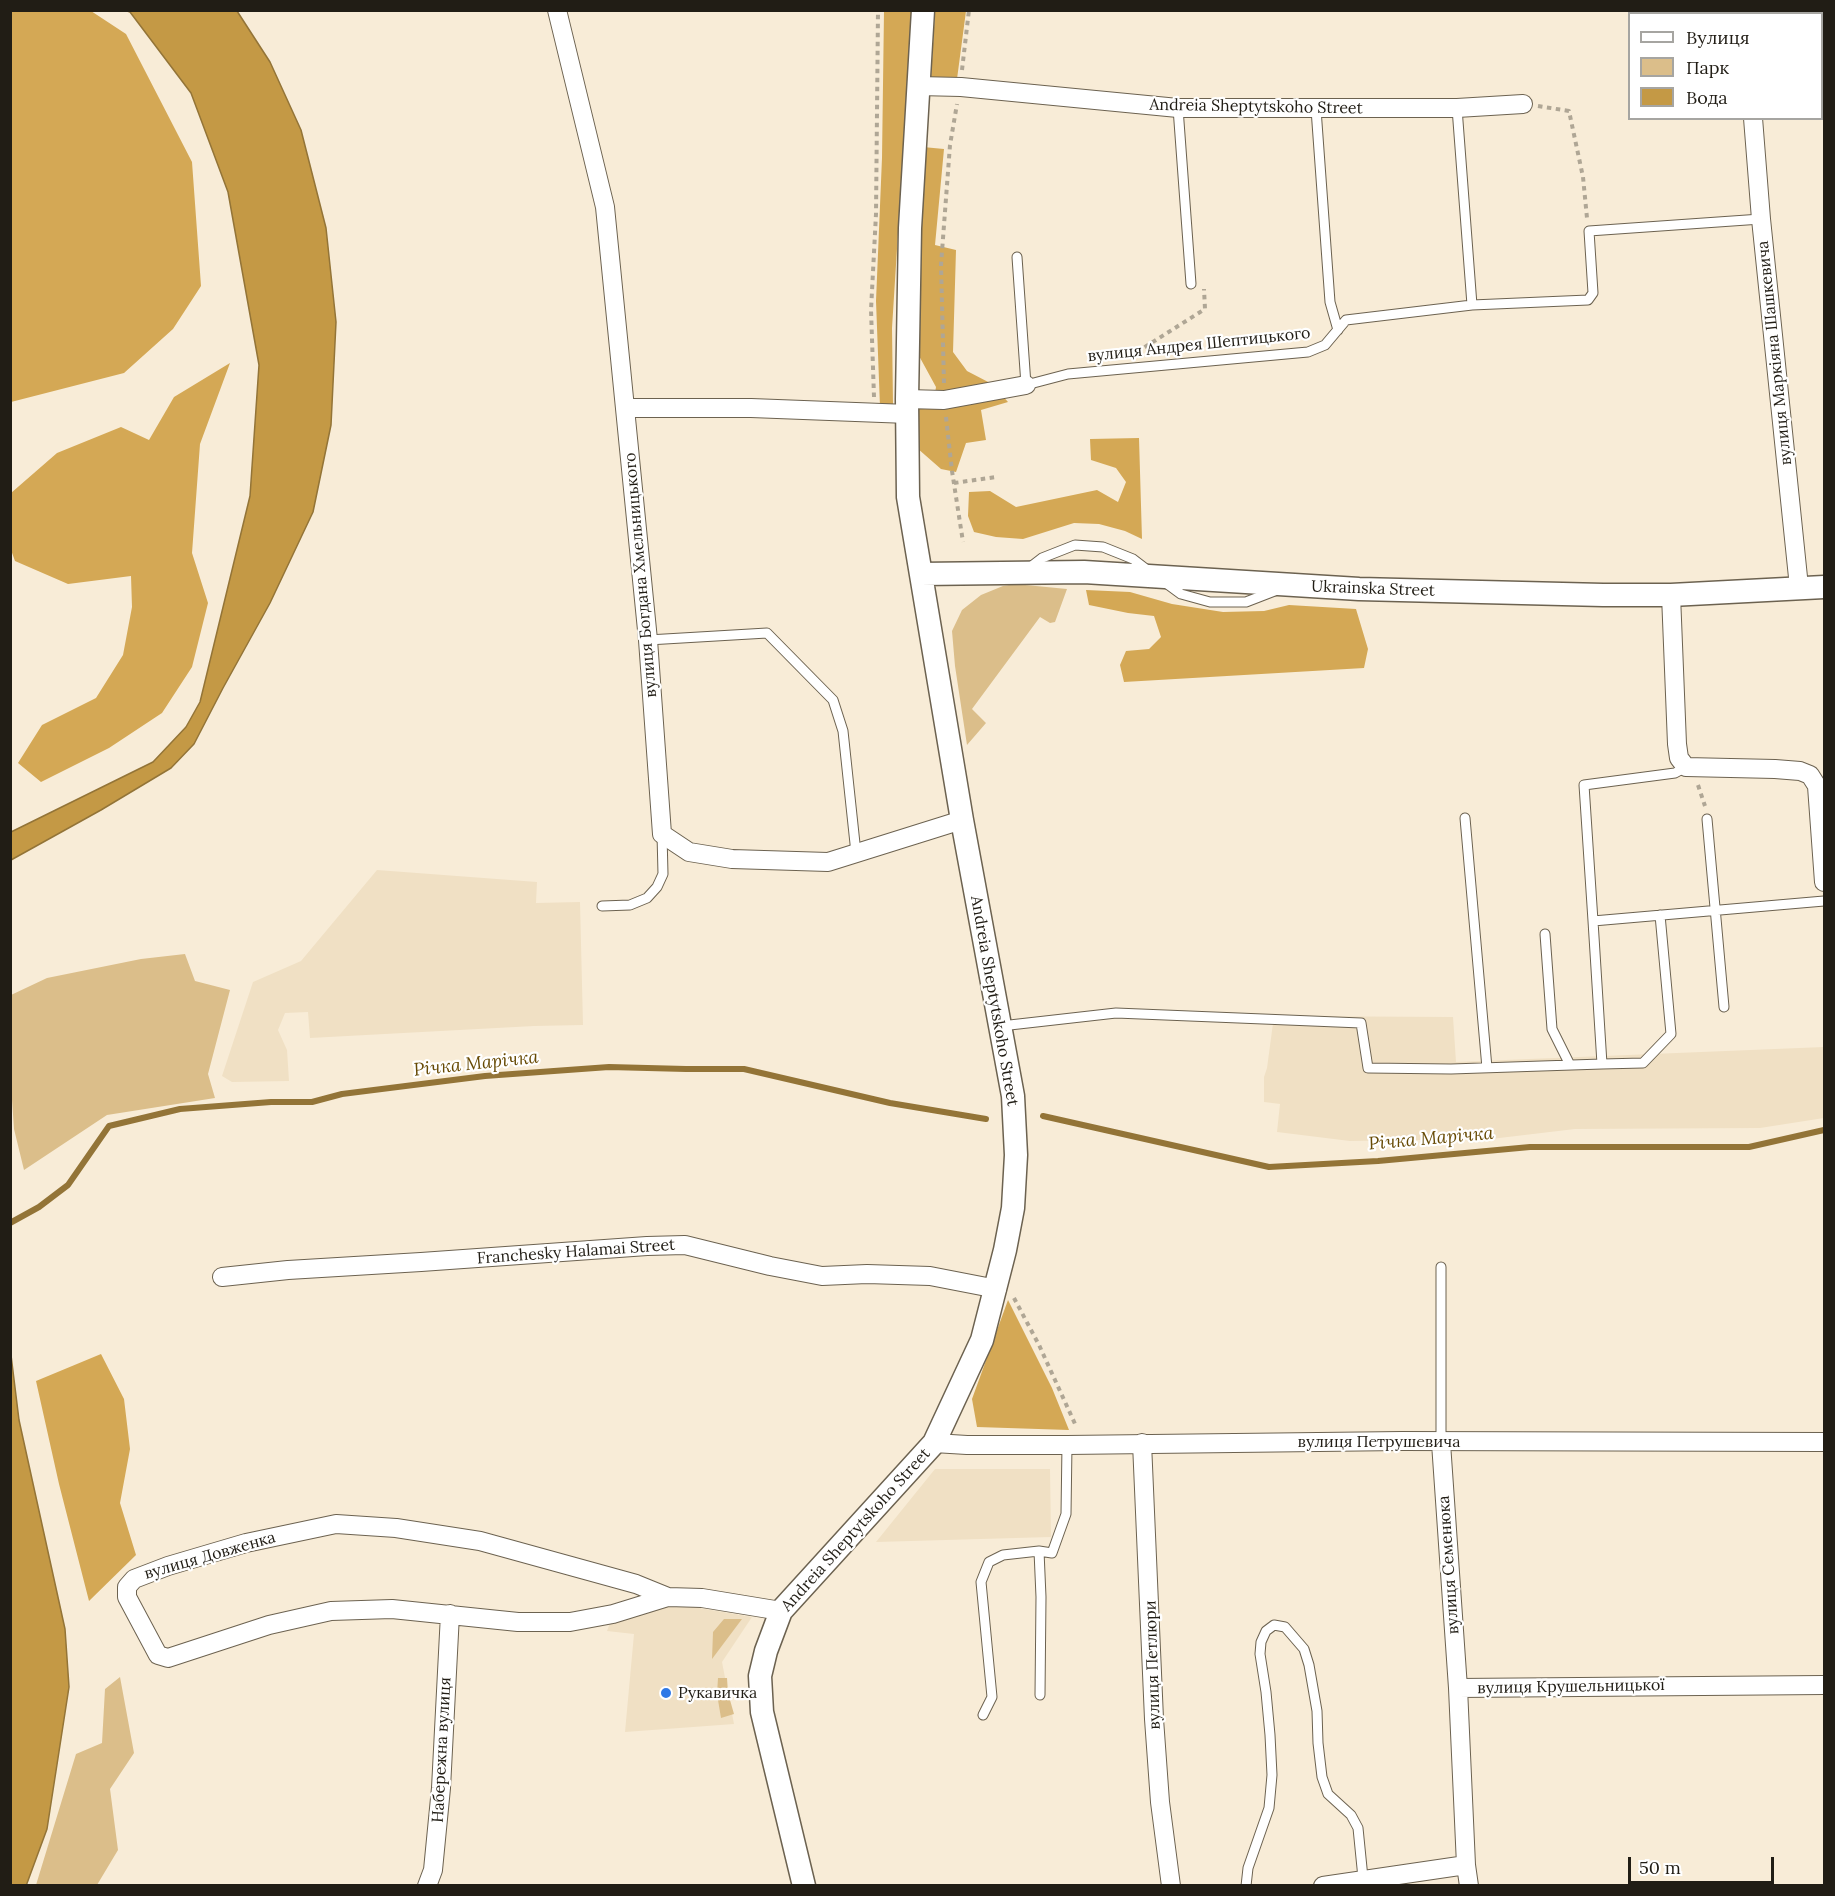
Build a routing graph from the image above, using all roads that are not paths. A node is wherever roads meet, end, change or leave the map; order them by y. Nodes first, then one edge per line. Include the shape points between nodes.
1 (557, 10) edge
2 (923, 10) edge
3 (918, 86) junction
4 (1523, 104) road end
5 (1178, 108) junction
6 (1457, 108) junction
7 (1316, 109) junction
8 (1752, 120) edge
9 (1761, 219) junction
10 (1017, 257) dead end
11 (1191, 284) dead end
12 (1472, 305) junction
13 (1338, 330) junction
14 (1026, 385) junction
15 (907, 407) junction
16 (626, 408) junction
17 (921, 573) junction
18 (1799, 587) junction
19 (1824, 587) edge
20 (1671, 595) junction
21 (648, 640) junction
22 (1686, 767) junction
23 (1465, 818) dead end
24 (1707, 819) road end
25 (962, 820) junction
26 (662, 834) junction
27 (856, 853) junction
28 (1824, 882) edge
29 (1824, 901) edge
30 (602, 906) dead end
31 (1716, 910) junction
32 (1660, 915) junction
33 (1593, 921) junction
34 (1545, 934) dead end
35 (1724, 1007) dead end
36 (999, 1026) junction
37 (1602, 1064) junction
38 (1570, 1065) junction
39 (1487, 1068) junction
40 (1441, 1267) dead end
41 (222, 1277) dead end
42 (1004, 1292) junction
43 (1824, 1442) edge
44 (934, 1443) junction
45 (1142, 1443) junction
46 (1441, 1443) junction
47 (1073, 1445) junction
48 (1039, 1551) junction
49 (668, 1597) junction
50 (781, 1611) junction
51 (450, 1614) junction
52 (1824, 1685) edge
53 (1458, 1688) junction
54 (1040, 1695) dead end
55 (983, 1715) dead end
56 (1466, 1865) junction
57 (1364, 1878) junction
58 (427, 1886) edge
59 (804, 1886) edge
60 (1171, 1886) edge
61 (1245, 1886) edge
62 (1323, 1886) edge
63 (1469, 1886) edge

1 - 16 street, вулиця Богдана Хмельницького via 605,207
2 - 3 street, Andreia Sheptytskoho Street
3 - 5 street, Andreia Sheptytskoho Street
3 - 15 street, Andreia Sheptytskoho Street via 910,228
4 - 6 street, Andreia Sheptytskoho Street
5 - 7 street, Andreia Sheptytskoho Street
5 - 11 lane
6 - 7 street, Andreia Sheptytskoho Street
6 - 12 lane
7 - 13 lane via 1330,302
8 - 9 street, вулиця Маркіяна Шашкевича
9 - 12 lane, вулиця Андрея Шептицького via 1589,231 1593,293 1588,300
9 - 18 street, вулиця Маркіяна Шашкевича
10 - 14 lane
12 - 13 lane, вулиця Андрея Шептицького via 1346,320
13 - 14 lane, вулиця Андрея Шептицького via 1325,345 1308,352 1068,374
14 - 15 street
15 - 16 street via 874,412
15 - 17 street, Andreia Sheptytskoho Street via 908,497
16 - 21 street, вулиця Богдана Хмельницького
17 - 20 street, Ukrainska Street via 1083,572 1359,589
17 - 25 street, Andreia Sheptytskoho Street
18 - 19 street, Ukrainska Street
18 - 20 street, Ukrainska Street
20 - 22 street via 1677,744 1679,758
21 - 26 street, вулиця Богдана Хмельницького
21 - 27 lane via 766,633 833,700 843,731
22 - 28 street via 1775,769 1810,776 1817,786
22 - 33 lane via 1675,773 1584,784
23 - 39 lane
24 - 31 lane
25 - 27 street
25 - 36 street, Andreia Sheptytskoho Street
26 - 27 street via 689,852 732,859 828,862
26 - 30 lane via 663,874 657,887 647,898 630,905
29 - 31 lane
31 - 32 lane
31 - 35 lane
32 - 33 lane
32 - 37 lane via 1671,1034 1642,1063
33 - 37 lane
34 - 38 lane via 1552,1029
36 - 39 lane via 1116,1013 1361,1023 1368,1068
36 - 42 street, Andreia Sheptytskoho Street via 1013,1096 1016,1155
37 - 38 lane
38 - 39 lane
40 - 46 lane
41 - 42 street, Franchesky Halamai Street via 685,1245 822,1276 930,1276
42 - 44 street, Andreia Sheptytskoho Street
43 - 46 street, вулиця Петрушевича
44 - 47 street, вулиця Петрушевича
44 - 50 street, Andreia Sheptytskoho Street
45 - 46 street, вулиця Петрушевича
45 - 47 street, вулиця Петрушевича
45 - 60 street, вулиця Петлюри via 1155,1731
46 - 53 street, вулиця Семенюка
47 - 48 lane via 1066,1514 1052,1553
48 - 54 lane
48 - 55 lane via 996,1558 989,1562 981,1582 992,1697
49 - 50 street, вулиця Довженка via 702,1598
49 - 51 street, вулиця Довженка via 570,1622 518,1622
49 - 51 street, вулиця Довженка via 636,1584 480,1541 396,1528 336,1524 246,1543 168,1566 134,1579 127,1587 127,1597 158,1655 168,1658 269,1625 331,1611 392,1609
50 - 59 street, Andreia Sheptytskoho Street via 760,1676 762,1712
51 - 58 street, Набережна вулиця via 441,1788 433,1870
52 - 53 street, вулиця Крушельницької
53 - 56 street, вулиця Крушельницької
56 - 57 street
56 - 63 street, вулиця Крушельницької
57 - 61 lane via 1358,1828 1351,1815 1328,1794 1322,1777 1317,1711 1304,1648 1286,1627 1274,1625 1266,1631 1260,1654 1270,1735 1269,1808
57 - 62 street

